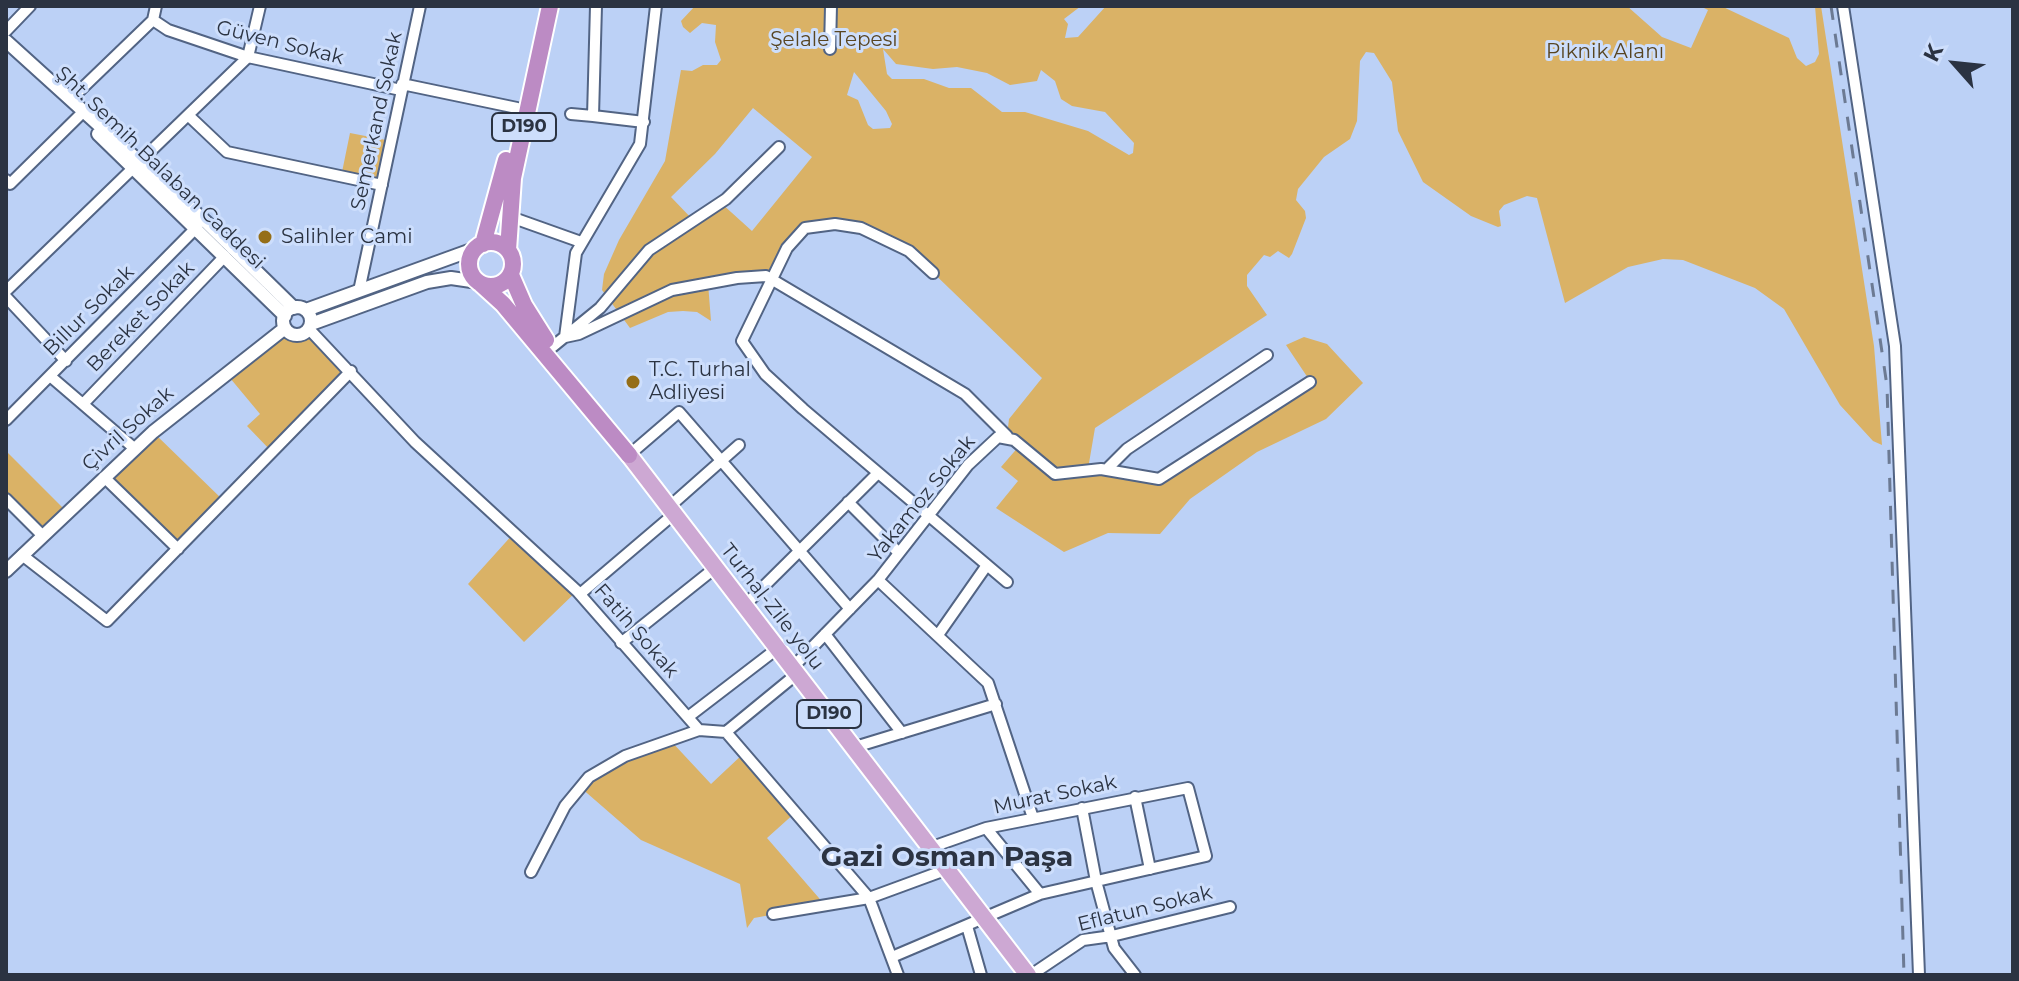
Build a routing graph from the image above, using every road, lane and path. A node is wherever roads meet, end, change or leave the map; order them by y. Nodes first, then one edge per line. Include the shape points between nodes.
1 (30, 6) edge
2 (156, 6) edge
3 (260, 6) edge
4 (420, 6) edge
5 (539, 6) edge
6 (550, 6) edge
7 (596, 6) edge
8 (656, 6) edge
9 (831, 6) edge
10 (1843, 6) edge
11 (153, 20) junction
12 (6, 31) edge
13 (6, 41) edge
14 (830, 49) dead end
15 (6, 52) edge
16 (248, 57) junction
17 (402, 87) junction
18 (71, 99) junction
19 (517, 108) junction
20 (571, 114) dead end
21 (79, 116) junction
22 (189, 116) junction
23 (593, 116) junction
24 (644, 122) junction
25 (779, 147) dead end
26 (138, 166) junction
27 (6, 180) edge
28 (382, 185) junction
29 (508, 216) junction
30 (197, 227) junction
31 (581, 242) junction
32 (480, 246) junction
33 (508, 250) junction
34 (225, 256) junction
35 (933, 273) dead end
36 (511, 275) junction
37 (774, 279) junction
38 (479, 283) junction
39 (359, 291) junction
40 (6, 294) edge
41 (292, 316) junction
42 (310, 327) junction
43 (565, 337) junction
44 (551, 348) junction
45 (1267, 355) dead end
46 (66, 361) junction
47 (351, 371) junction
48 (50, 376) junction
49 (1310, 382) dead end
50 (83, 404) junction
51 (6, 420) edge
52 (1007, 436) junction
53 (739, 445) dead end
54 (134, 448) junction
55 (629, 455) junction
56 (720, 461) junction
57 (1107, 469) junction
58 (878, 473) junction
59 (104, 477) junction
60 (6, 499) edge
61 (848, 502) junction
62 (672, 510) junction
63 (928, 516) junction
64 (42, 535) junction
65 (178, 549) junction
66 (801, 549) junction
67 (899, 553) junction
68 (22, 555) junction
69 (987, 565) junction
70 (715, 568) junction
71 (6, 571) edge
72 (878, 580) junction
73 (1007, 582) dead end
74 (580, 594) junction
75 (745, 605) junction
76 (850, 609) junction
77 (825, 634) junction
78 (938, 635) junction
79 (621, 643) junction
80 (778, 648) junction
81 (795, 670) junction
82 (996, 704) junction
83 (688, 717) junction
84 (699, 730) junction
85 (726, 732) junction
86 (902, 733) junction
87 (855, 747) junction
88 (1135, 797) junction
89 (1082, 808) junction
90 (1033, 818) junction
91 (986, 828) junction
92 (932, 847) junction
93 (948, 869) junction
94 (1150, 869) junction
95 (531, 872) dead end
96 (1096, 881) junction
97 (1040, 894) junction
98 (869, 898) junction
99 (1230, 907) dead end
100 (773, 914) dead end
101 (986, 919) junction
102 (967, 926) junction
103 (1112, 936) junction
104 (892, 957) junction
105 (898, 975) edge
106 (981, 975) edge
107 (1029, 975) edge
108 (1135, 975) edge
109 (1919, 975) edge

1 - 12 street
2 - 11 street
3 - 16 street
4 - 17 street, Semerkand Sokak
5 - 19 highway, D190
6 - 29 highway, D190
7 - 23 street
8 - 24 street
9 - 14 street
10 - 109 street via 1895,346
11 - 16 street, Güven Sokak
11 - 18 street
13 - 18 street, Şht. Semih Balaban Caddesi
15 - 21 street, Şht. Semih Balaban Caddesi
16 - 17 street, Güven Sokak
16 - 22 street
17 - 19 street, Güven Sokak
17 - 28 street, Semerkand Sokak
18 - 26 street, Şht. Semih Balaban Caddesi
19 - 32 highway, D190
20 - 23 street
21 - 26 street, Şht. Semih Balaban Caddesi
21 - 27 street via 10,184
22 - 26 street
22 - 28 street via 227,152
23 - 24 street
24 - 31 street via 640,144
25 - 43 street via 726,199 649,250 600,308
26 - 30 street, Şht. Semih Balaban Caddesi
26 - 40 street
26 - 41 street, Şht. Semih Balaban Caddesi
28 - 39 street, Semerkand Sokak
29 - 31 street
29 - 33 highway, D190
30 - 34 street, Şht. Semih Balaban Caddesi
30 - 46 street, Billur Sokak
31 - 43 street via 574,257
32 - 33 highway via 495,242
32 - 38 highway via 469,265
32 - 39 street, Çivril Sokak
33 - 36 highway
34 - 41 street, Şht. Semih Balaban Caddesi
34 - 50 street, Bereket Sokak
35 - 37 street via 892,242 861,228 835,224 798,232
36 - 38 highway via 496,286
36 - 44 highway, D190
37 - 43 street via 747,276 672,290
37 - 52 street via 965,394
37 - 58 street via 744,333 743,345 765,374
38 - 42 street via 451,278 427,282
38 - 55 highway, D190 via 503,304
39 - 41 street, Çivril Sokak
40 - 46 street
41 - 42 street
41 - 42 street via 296,335
41 - 54 street, Çivril Sokak
42 - 47 street, Fatih Sokak
43 - 44 street
44 - 55 highway, D190
45 - 57 street via 1127,449
46 - 48 street, Billur Sokak
47 - 65 street
47 - 74 street, Fatih Sokak via 415,442
48 - 50 street
48 - 51 street, Billur Sokak
49 - 57 street, Yakamoz Sokak via 1166,476 1149,479
50 - 54 street
52 - 57 street, Yakamoz Sokak via 1055,474
52 - 63 street, Yakamoz Sokak via 998,437 968,465
53 - 56 street
54 - 59 street, Çivril Sokak
55 - 56 street via 679,412
55 - 62 main road, Turhal-Zile yolu / D190
56 - 62 street
56 - 66 street
58 - 61 street
58 - 63 street
59 - 64 street, Çivril Sokak
59 - 65 street
60 - 64 street
61 - 66 street
61 - 67 street
62 - 70 main road, Turhal-Zile yolu / D190
62 - 74 street
63 - 67 street, Yakamoz Sokak
63 - 69 street
64 - 68 street, Çivril Sokak
65 - 68 street via 107,621
66 - 75 street
66 - 76 street
67 - 72 street, Yakamoz Sokak
68 - 71 street, Çivril Sokak
69 - 73 street
69 - 78 street
70 - 75 main road, Turhal-Zile yolu / D190
70 - 79 street
72 - 76 street, Yakamoz Sokak
72 - 78 street
74 - 79 street, Fatih Sokak
75 - 80 main road, Turhal-Zile yolu / D190
76 - 77 street, Yakamoz Sokak
77 - 81 street, Yakamoz Sokak
77 - 86 street
78 - 82 street via 988,683
79 - 83 street, Fatih Sokak
80 - 81 main road, Turhal-Zile yolu / D190
80 - 83 street
81 - 85 street, Yakamoz Sokak
81 - 87 main road, Turhal-Zile yolu / D190
82 - 86 street
82 - 90 street
83 - 84 street, Fatih Sokak
84 - 85 street
84 - 95 street via 625,756 589,777 565,806
85 - 98 street
86 - 87 street
87 - 92 main road, Turhal-Zile yolu / D190
88 - 89 street, Murat Sokak
88 - 94 street
88 - 94 street, Murat Sokak via 1188,788 1206,856
89 - 90 street, Murat Sokak
89 - 96 street
90 - 91 street, Murat Sokak
91 - 92 street, Murat Sokak
91 - 97 street
92 - 93 main road, Turhal-Zile yolu / D190
93 - 98 street
93 - 101 main road, Turhal-Zile yolu / D190
94 - 96 street
96 - 97 street
96 - 103 street
97 - 101 street
98 - 100 street
98 - 104 street
99 - 103 street, Eflatun Sokak
101 - 102 street
101 - 107 main road, Turhal-Zile yolu / D190
102 - 104 street
102 - 106 street
103 - 107 street, Eflatun Sokak via 1083,940
103 - 108 street via 1118,955
104 - 105 street

